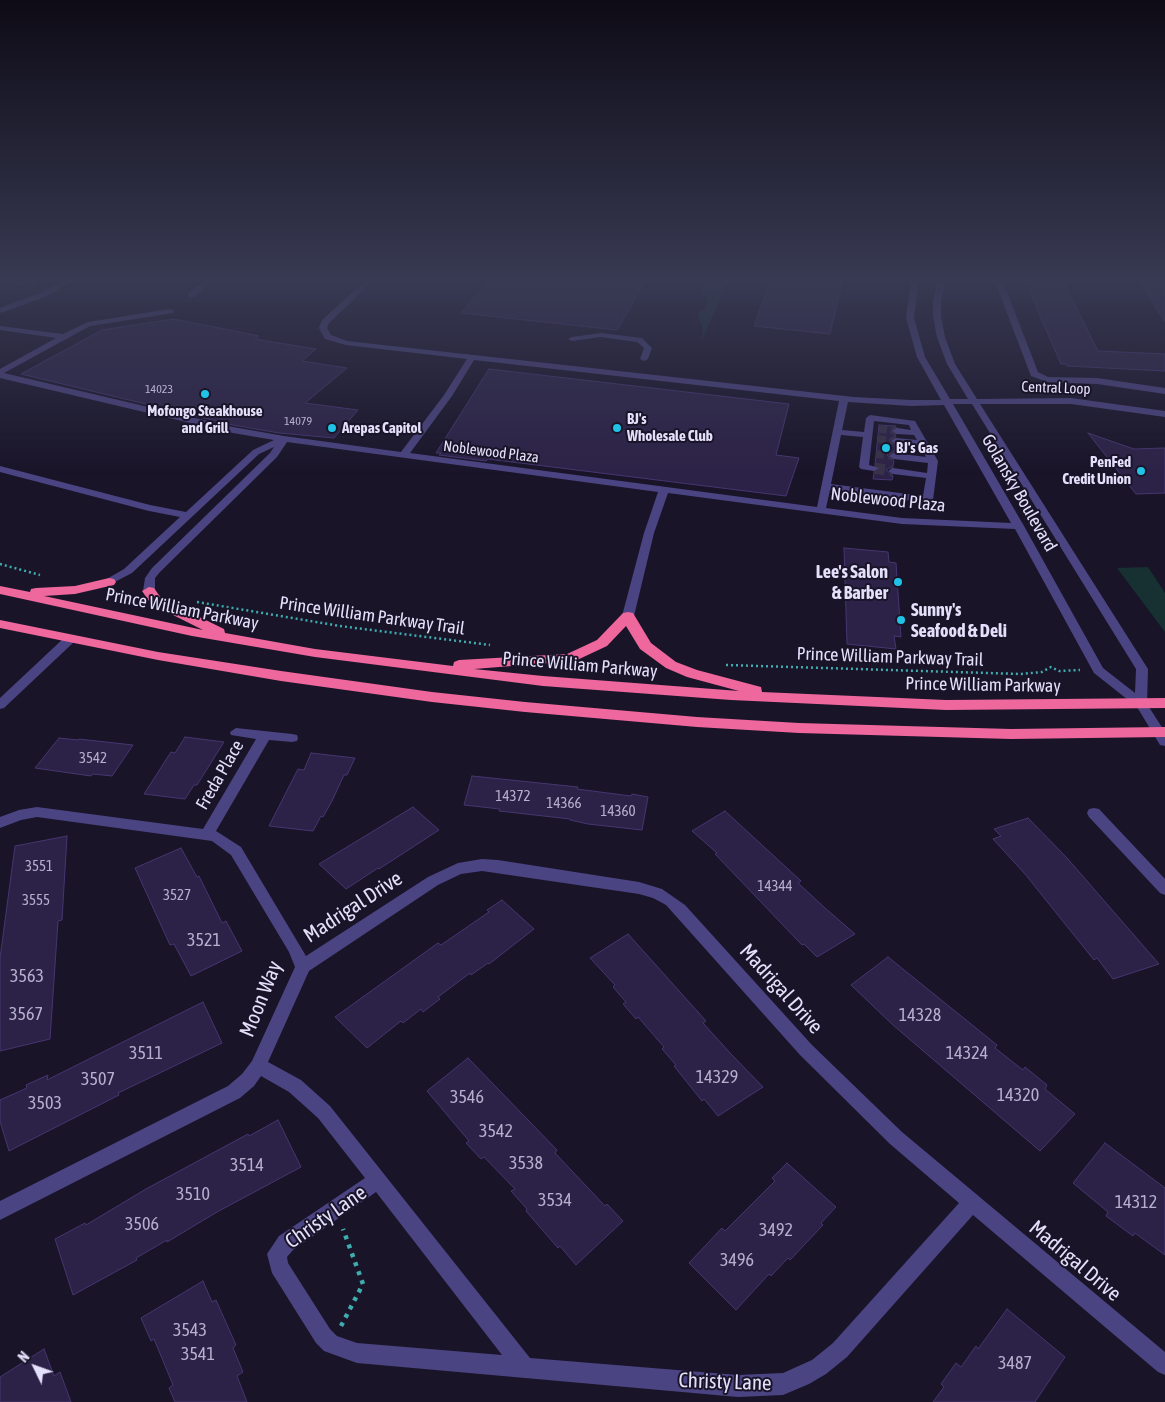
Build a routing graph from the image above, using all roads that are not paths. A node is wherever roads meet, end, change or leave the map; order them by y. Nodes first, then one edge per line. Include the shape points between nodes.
1 (52, 344) edge
2 (359, 344) edge
3 (644, 344) edge
4 (917, 344) edge
5 (944, 344) edge
6 (1023, 344) edge
7 (472, 357) junction
8 (644, 359) dead end
9 (0, 373) edge
10 (1165, 391) edge
11 (844, 398) junction
12 (975, 401) junction
13 (946, 402) junction
14 (1165, 414) edge
15 (837, 432) junction
16 (918, 433) junction
17 (872, 434) junction
18 (284, 440) junction
19 (924, 444) junction
20 (404, 456) junction
21 (894, 456) tunnel mouth
22 (933, 461) junction
23 (874, 468) dead end
24 (0, 469) edge
25 (893, 471) tunnel mouth
26 (931, 476) junction
27 (826, 486) junction
28 (664, 490) junction
29 (821, 510) junction
30 (188, 515) junction
31 (1019, 526) junction
32 (109, 582) joint
33 (4, 591) edge
34 (150, 591) joint
35 (628, 616) junction
36 (0, 624) edge
37 (70, 639) junction
38 (234, 640) junction
39 (420, 668) junction
40 (791, 699) junction
41 (1165, 703) edge
42 (1141, 704) junction
43 (0, 705) edge
44 (236, 732) dead end
45 (265, 735) junction
46 (1163, 736) edge
47 (292, 738) dead end
48 (1094, 813) dead end
49 (0, 823) edge
50 (207, 834) junction
51 (1165, 889) edge
52 (303, 967) junction
53 (258, 1066) junction
54 (378, 1180) junction
55 (970, 1203) junction
56 (0, 1211) edge
57 (1165, 1365) edge
58 (524, 1367) junction

1 - 9 street
2 - 7 street, Central Loop
3 - 8 street via 648,348
4 - 13 street, Golansky Boulevard
5 - 12 street, Golansky Boulevard via 951,364
6 - 10 street via 1034,374 1046,379
7 - 11 street, Central Loop
7 - 20 street
9 - 18 street, Noblewood Plaza
11 - 13 street, Central Loop
11 - 15 street
12 - 13 street, Central Loop
12 - 14 street, Central Loop via 1071,401
12 - 42 street, Golansky Boulevard via 1142,669
13 - 31 street, Golansky Boulevard
15 - 17 street
15 - 27 street
16 - 17 street via 912,422 870,418
16 - 19 street
16 - 19 street via 896,436
17 - 23 street via 871,454 864,467
18 - 20 street, Noblewood Plaza
18 - 30 street via 256,452
18 - 34 street via 274,455 156,570 150,578
19 - 22 street
20 - 28 street, Noblewood Plaza
21 - 22 street
22 - 26 street
24 - 30 street
25 - 26 street
26 - 27 street via 928,500
27 - 29 street
28 - 29 street, Noblewood Plaza
28 - 35 street via 649,533
29 - 31 street, Noblewood Plaza via 930,523
30 - 32 street via 128,571
31 - 42 street, Golansky Boulevard via 1098,670
32 - 33 highway via 75,590
33 - 38 highway, Prince William Parkway
34 - 38 highway via 160,603
35 - 39 highway via 602,643 570,658
35 - 40 highway via 645,646 671,665 692,674
36 - 37 highway
37 - 43 street
37 - 46 highway via 280,676 525,707 799,728
38 - 39 highway, Prince William Parkway
39 - 40 highway, Prince William Parkway via 618,688
40 - 42 highway, Prince William Parkway via 946,704
41 - 42 highway, Prince William Parkway
42 - 46 street, Golansky Boulevard
44 - 45 street
45 - 47 street
45 - 50 street, Freda Place
48 - 51 street
49 - 50 street, Moon Way via 37,812
50 - 52 street, Moon Way via 224,840 236,852 296,950
52 - 53 street, Moon Way
52 - 55 street, Madrigal Drive via 458,869 498,866 657,893 680,909 806,1050 896,1138
53 - 54 street, Christy Lane via 295,1086 324,1112
53 - 56 street, Moon Way via 248,1080 217,1102
54 - 58 street, Christy Lane
54 - 58 street, Christy Lane via 286,1243 277,1254 279,1266 323,1336 331,1344 357,1353
55 - 57 street, Madrigal Drive
55 - 58 street, Christy Lane via 840,1350 802,1378 774,1385 738,1386

